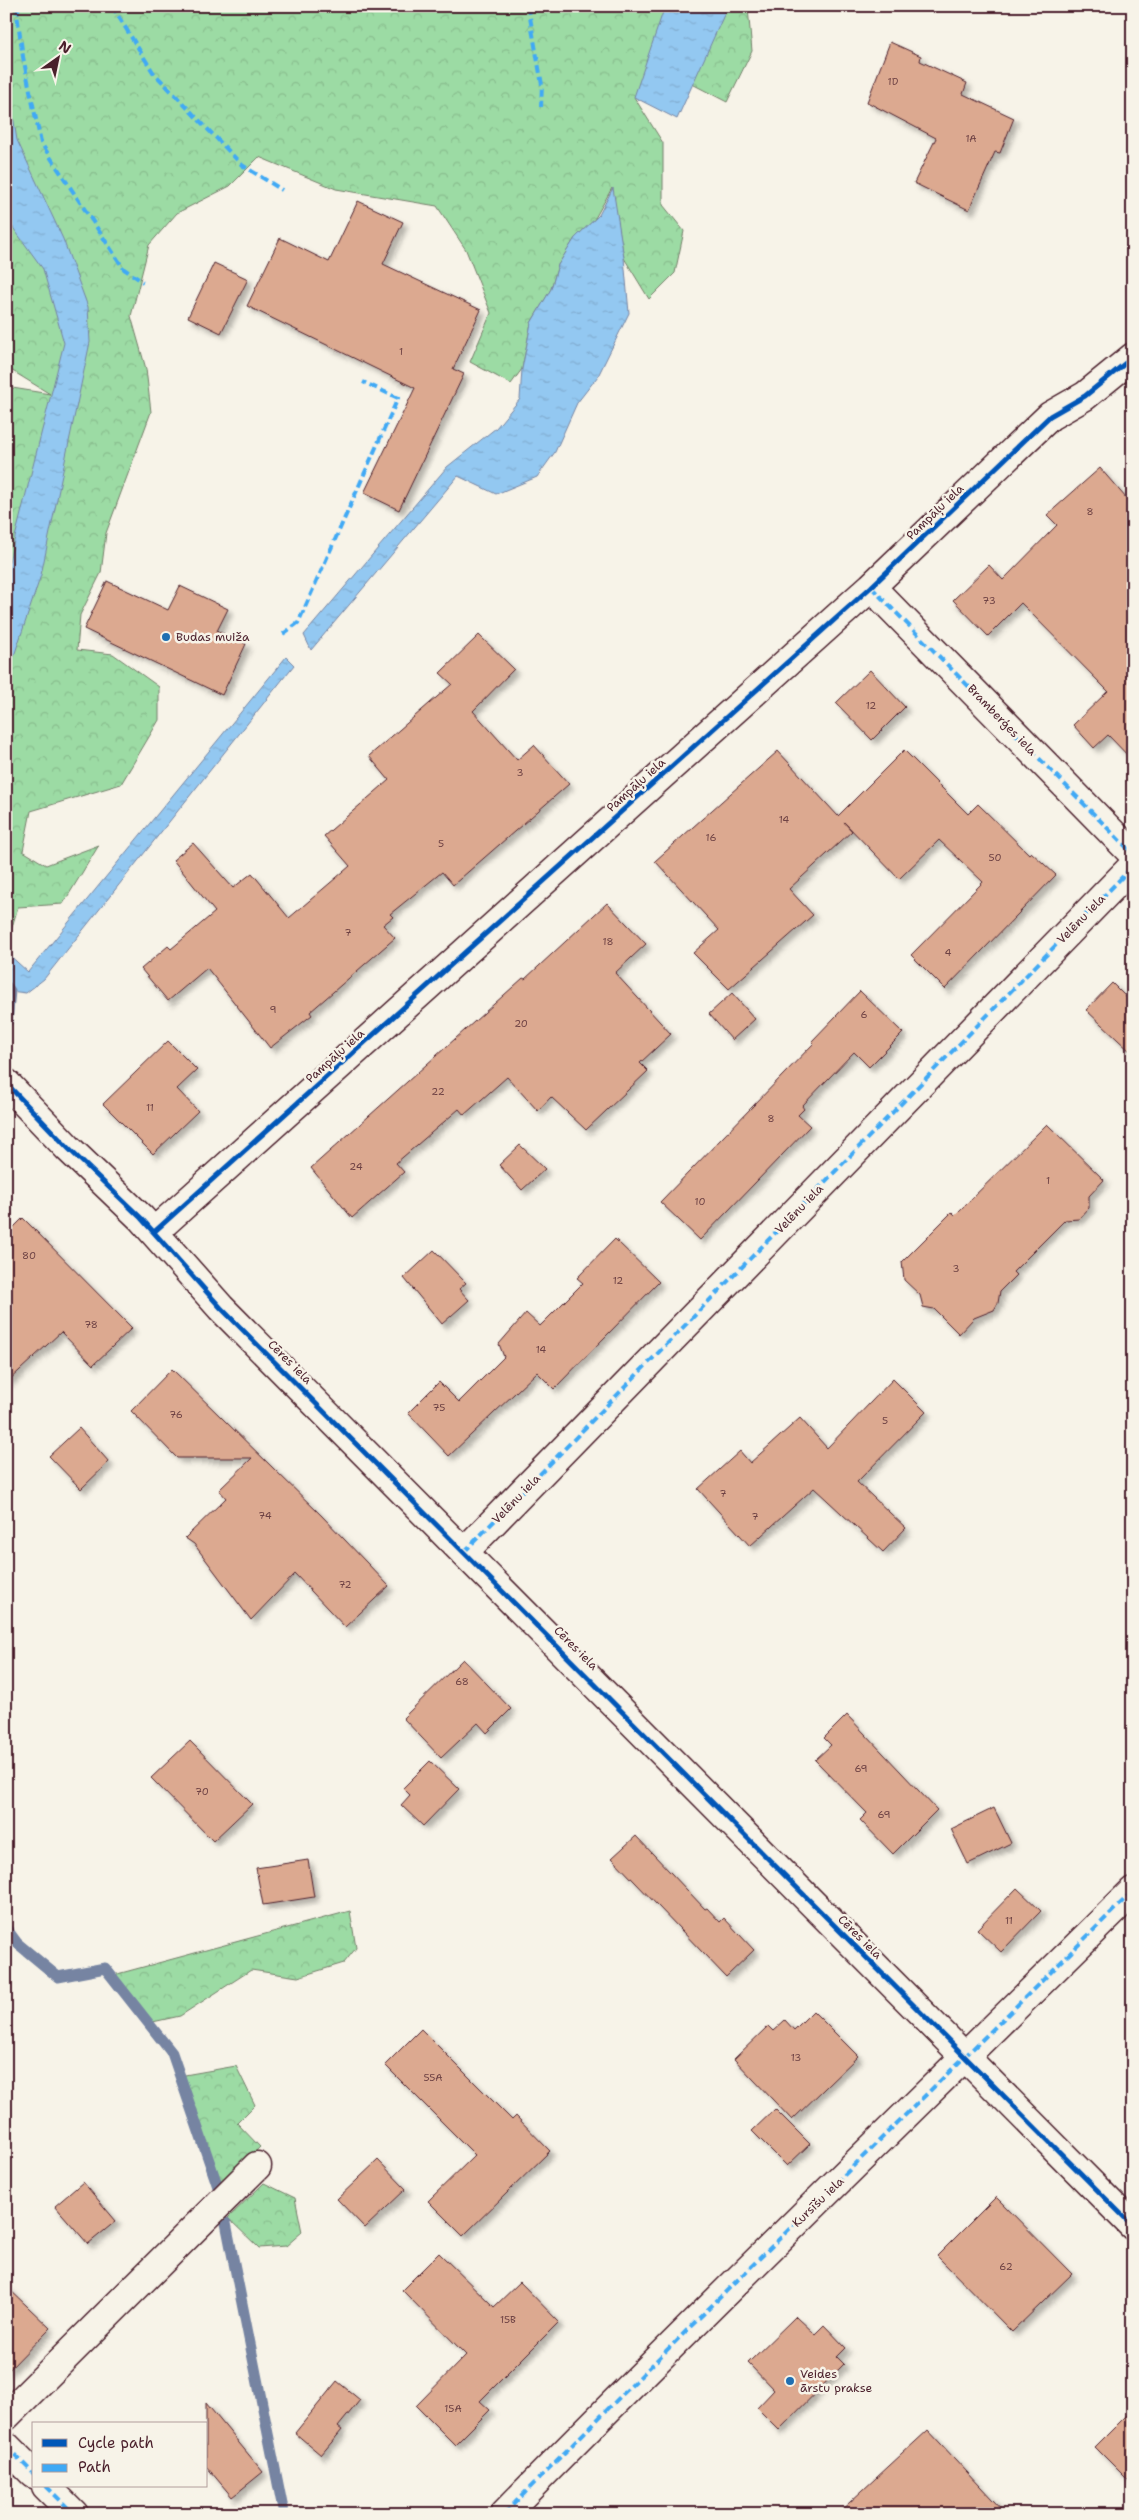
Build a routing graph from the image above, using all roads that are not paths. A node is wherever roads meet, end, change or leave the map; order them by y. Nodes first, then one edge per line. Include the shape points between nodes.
1 (1133, 357) edge
2 (871, 587) junction
3 (1133, 854) edge
4 (1133, 866) edge
5 (6, 1083) edge
6 (154, 1232) junction
7 (464, 1552) junction
8 (1133, 1891) edge
9 (965, 2058) junction
10 (257, 2166) dead end
11 (1133, 2226) edge
12 (6, 2416) edge
13 (6, 2446) edge
14 (32, 2472) edge
15 (48, 2488) edge
16 (74, 2514) edge
17 (504, 2514) edge

1 - 2 street, Pampāļu iela via 1085,396 1050,416
2 - 3 street, Bramberģes iela
2 - 6 street, Pampāļu iela
4 - 7 street, Velēnu iela
5 - 6 street, Cēres iela
6 - 7 street, Cēres iela via 221,1308
7 - 9 street, Cēres iela
8 - 9 street, Kursīšu iela
9 - 11 street, Cēres iela
9 - 17 street, Kursīšu iela via 665,2350
10 - 12 street
13 - 14 street
15 - 16 street

